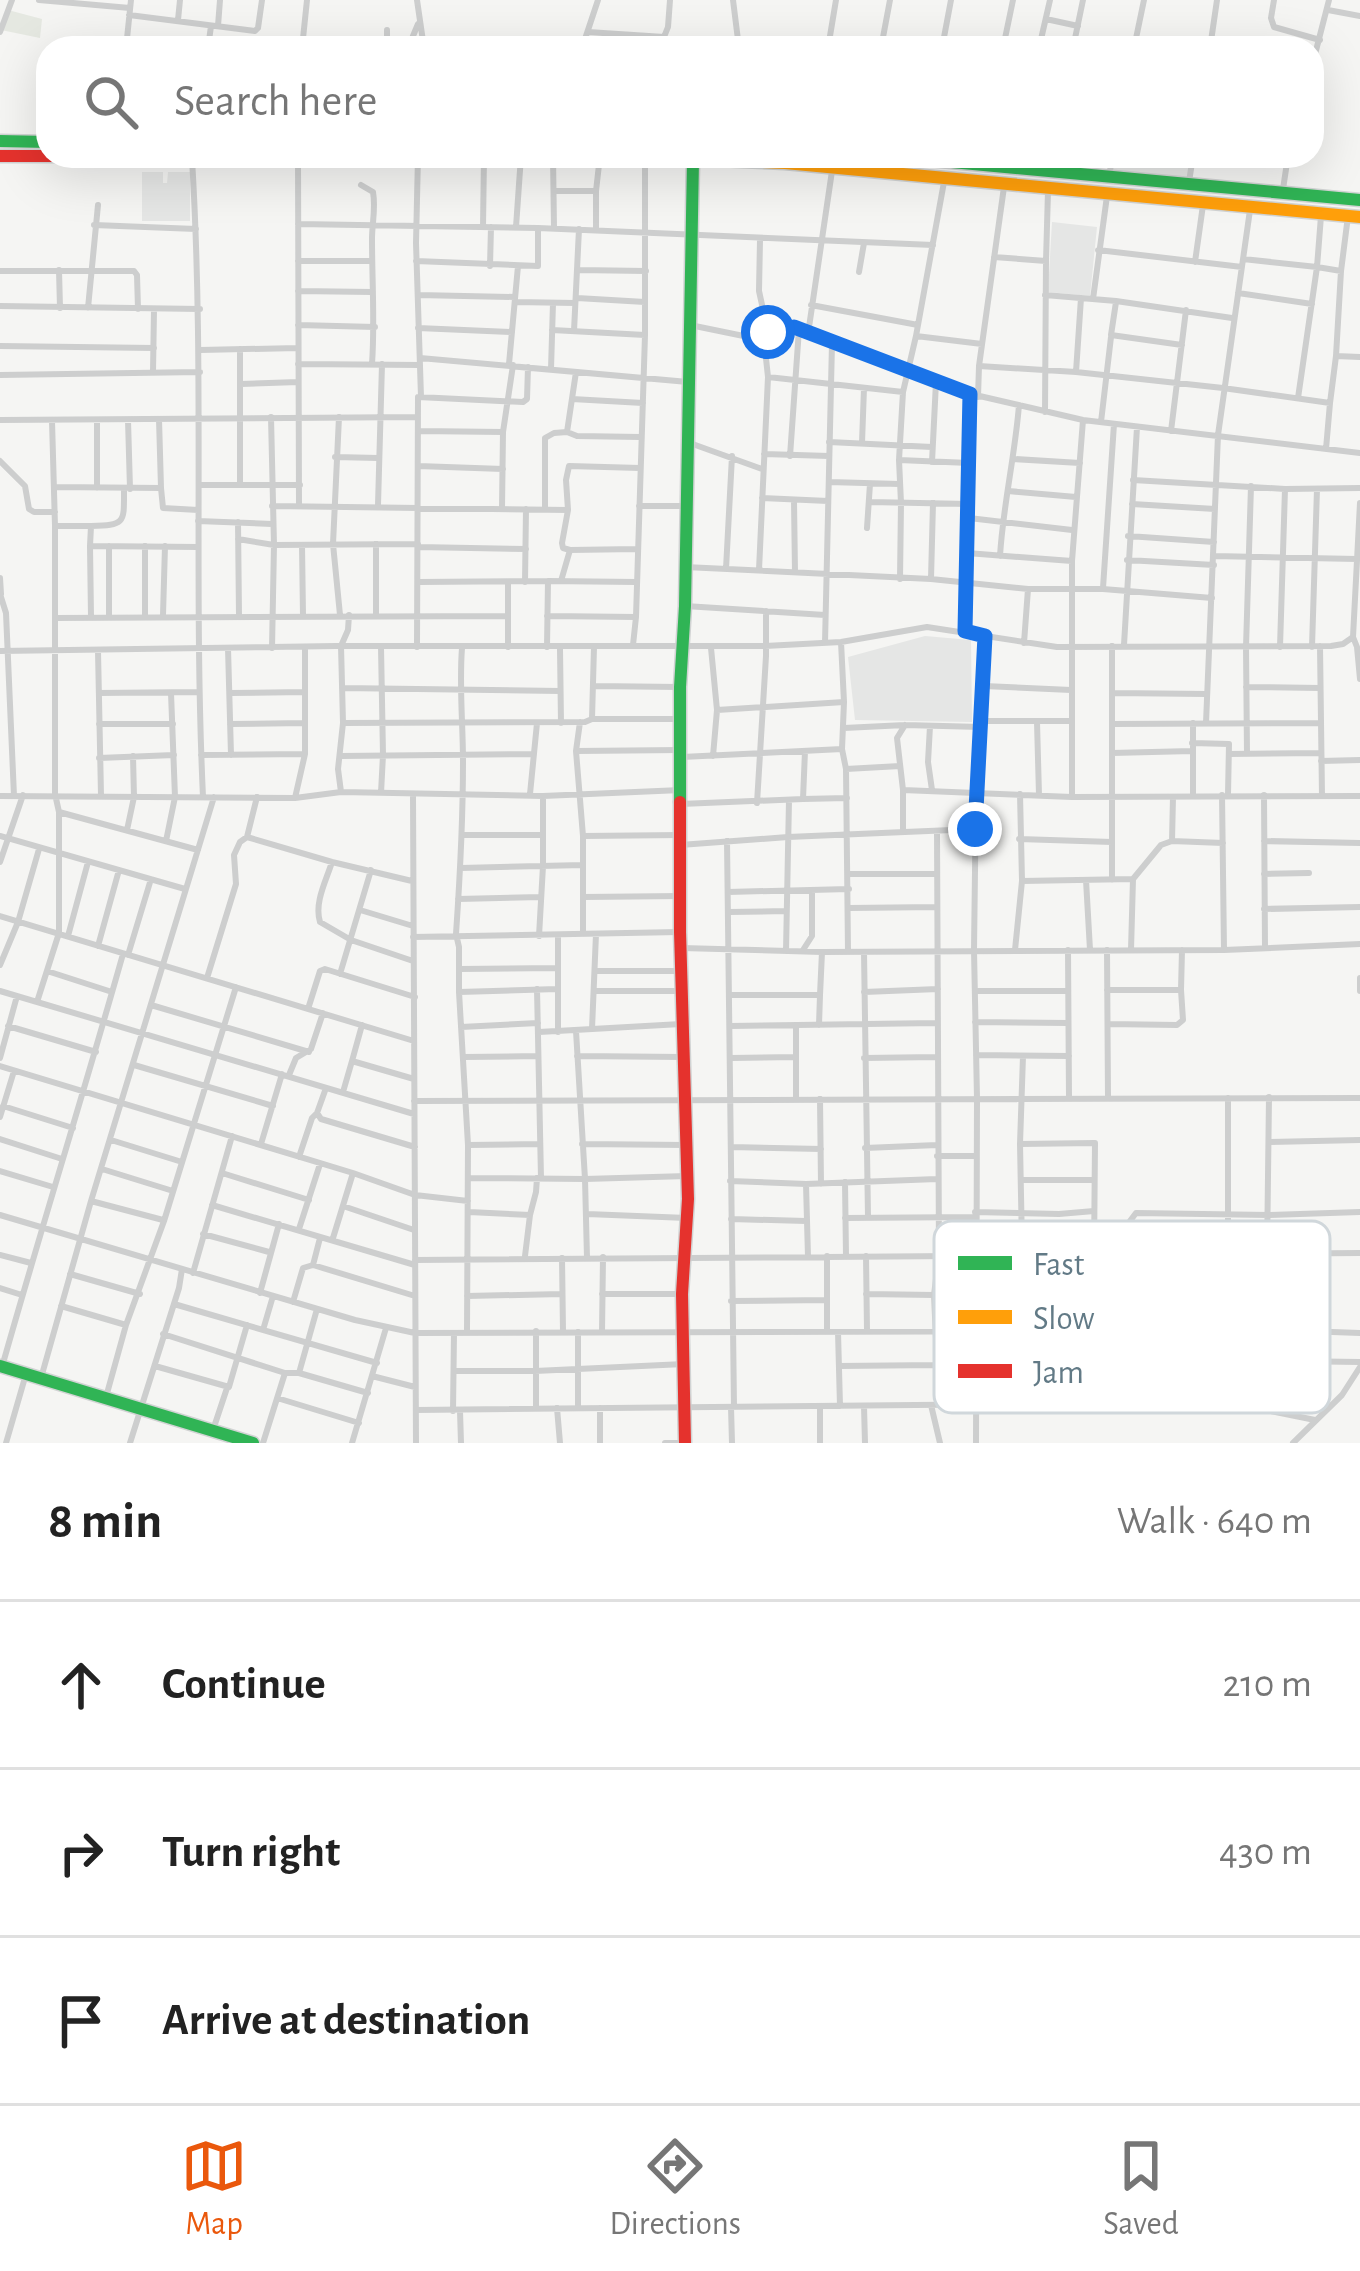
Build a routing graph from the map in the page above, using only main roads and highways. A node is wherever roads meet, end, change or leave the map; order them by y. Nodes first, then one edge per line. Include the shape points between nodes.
1 (0, 141) edge
2 (36, 142) edge
3 (0, 156) edge
4 (36, 156) edge
5 (693, 168) edge
6 (832, 168) edge
7 (1029, 168) edge
8 (1360, 200) edge
9 (1354, 216) edge
10 (1, 1366) edge
11 (253, 1443) edge
12 (685, 1443) edge

1 - 2 main road
3 - 4 main road
5 - 12 main road via 680,687
6 - 9 main road
7 - 8 main road
10 - 11 main road

